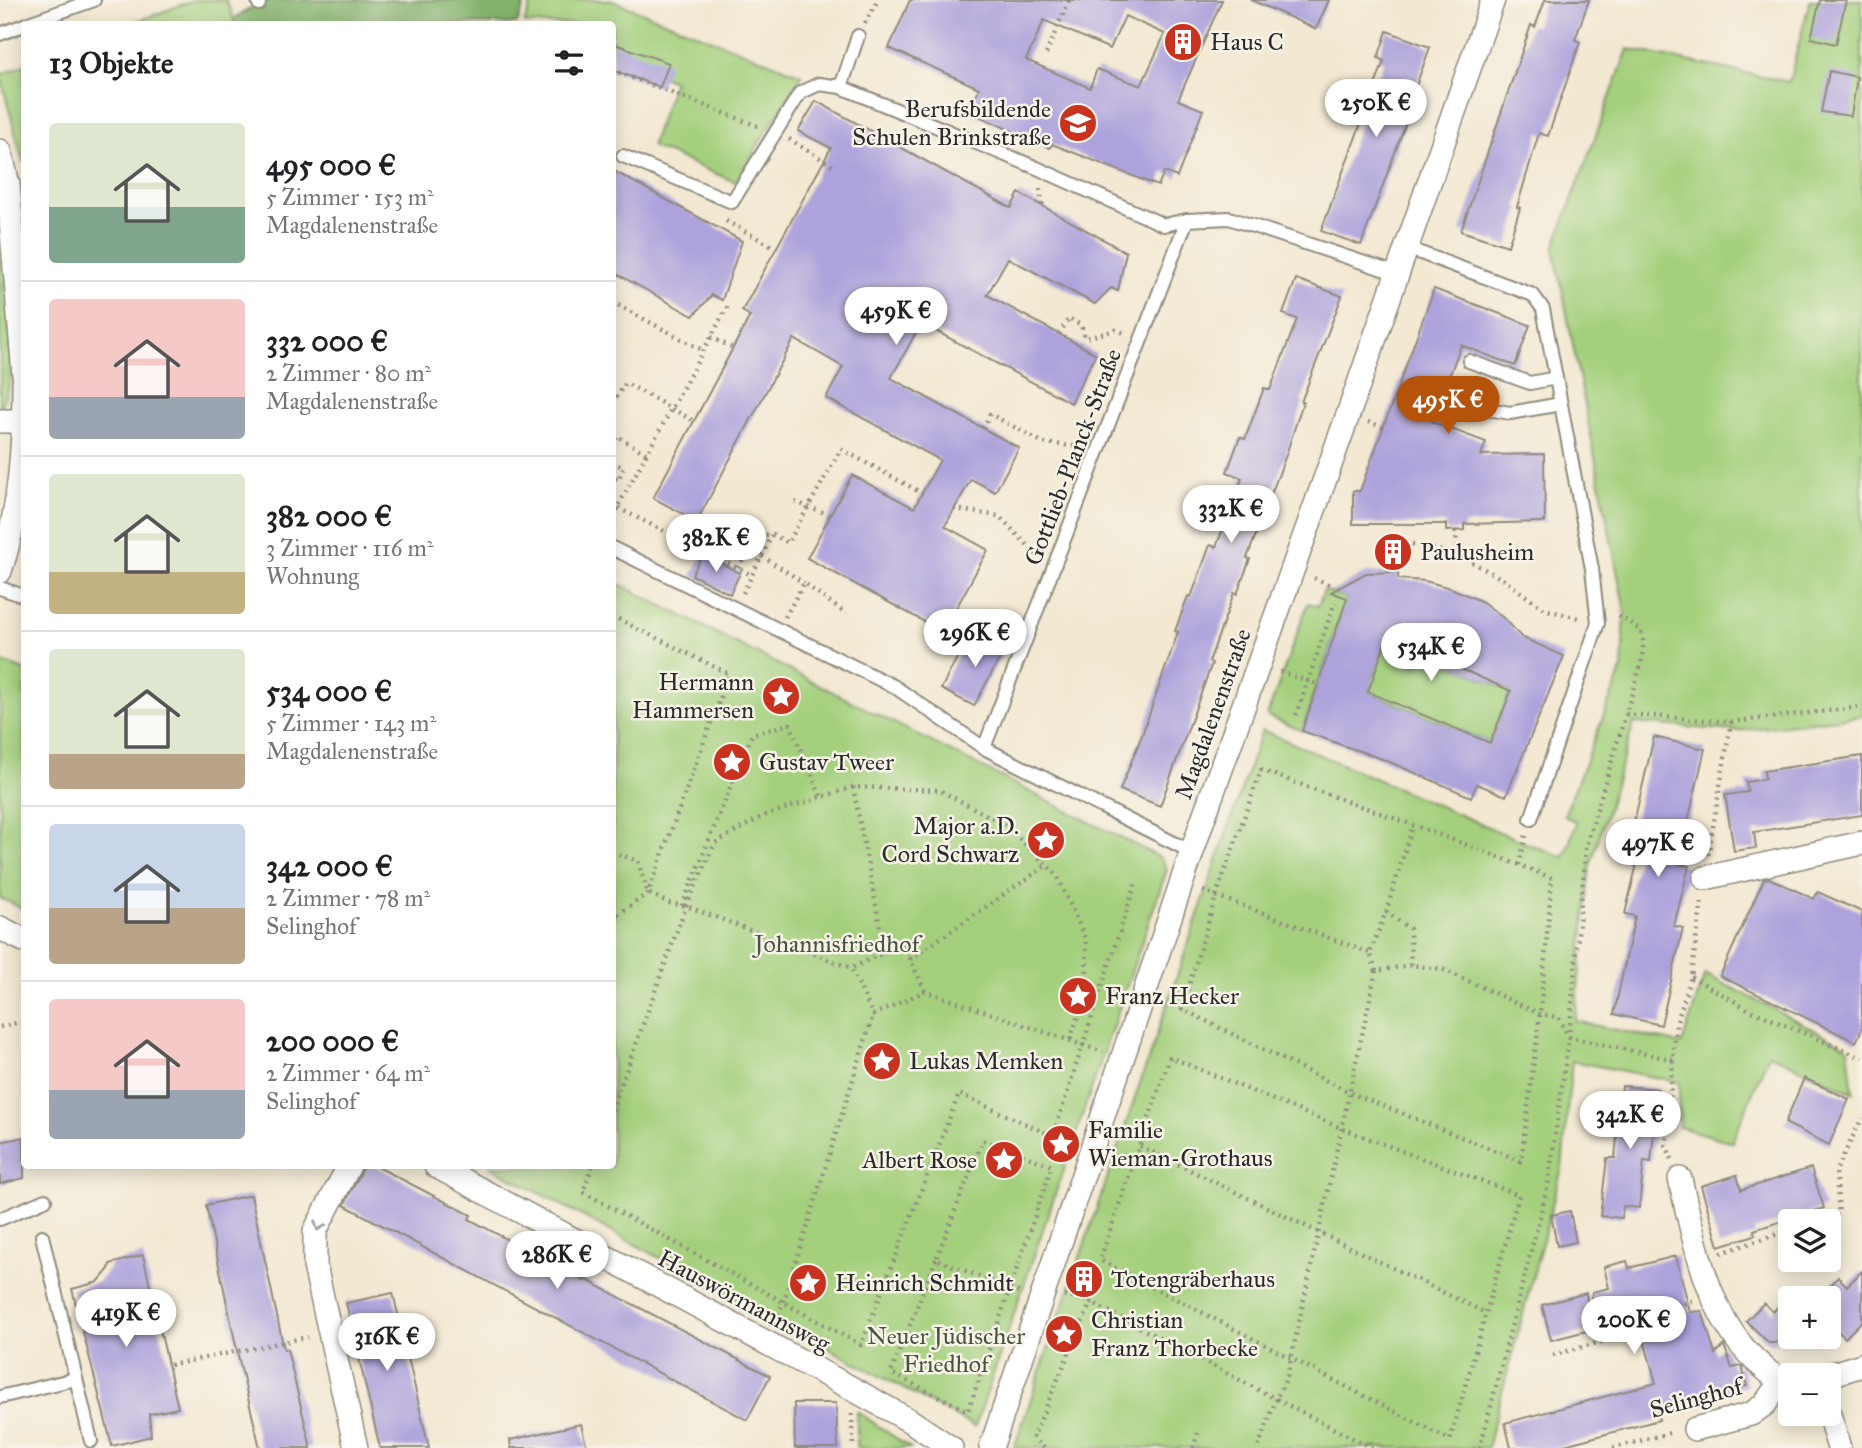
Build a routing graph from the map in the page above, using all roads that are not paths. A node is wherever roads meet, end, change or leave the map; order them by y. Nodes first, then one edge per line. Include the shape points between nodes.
1 (94, 0) edge
2 (1493, 0) edge
3 (36, 21) edge
4 (21, 26) edge
5 (0, 34) edge
6 (858, 36) dead end
7 (841, 88) junction
8 (0, 151) edge
9 (623, 156) dead end
10 (16, 183) edge
11 (1187, 220) junction
12 (1406, 248) junction
13 (1398, 274) junction
14 (21, 286) edge
15 (1469, 361) dead end
16 (1556, 378) junction
17 (1561, 404) junction
18 (1488, 409) dead end
19 (0, 421) edge
20 (21, 421) edge
21 (21, 481) edge
22 (20, 501) edge
23 (616, 550) edge
24 (0, 571) edge
25 (0, 588) edge
26 (21, 595) edge
27 (984, 748) junction
28 (1531, 819) dead end
29 (1862, 843) edge
30 (1192, 852) junction
31 (1705, 878) road end
32 (0, 928) edge
33 (21, 938) edge
34 (347, 1169) edge
35 (442, 1169) edge
36 (1681, 1179) road end
37 (45, 1200) dead end
38 (0, 1219) edge
39 (42, 1236) dead end
40 (1862, 1364) edge
41 (1841, 1371) edge
42 (1778, 1375) edge
43 (75, 1379) junction
44 (1778, 1390) edge
45 (0, 1397) edge
46 (1833, 1426) edge
47 (1695, 1429) road end
48 (91, 1441) dead end
49 (356, 1448) edge
50 (951, 1448) edge
51 (991, 1448) edge
52 (1839, 1448) edge

1 - 3 lane
2 - 12 street, Magdalenenstraße
4 - 5 lane
6 - 7 lane
7 - 9 lane via 819,84 800,93 732,202
7 - 11 lane via 1164,225
8 - 10 street
10 - 14 street
11 - 13 lane via 1229,218
11 - 27 lane, Gottlieb-Planck-Straße
12 - 13 street, Magdalenenstraße
12 - 16 lane via 1533,295 1543,309
13 - 30 street, Magdalenenstraße
15 - 16 lane via 1530,383
16 - 17 lane
17 - 18 lane via 1510,413
17 - 28 lane via 1598,623
19 - 20 street
21 - 22 street
22 - 24 street
23 - 27 lane via 895,687
25 - 26 lane
27 - 30 lane
29 - 31 street
30 - 51 street, Magdalenenstraße
32 - 33 street
34 -> 49 street via 315,1231 315,1266
35 - 50 street, Hauswörmannsweg via 766,1342
36 - 42 street, Selinghof via 1718,1308 1750,1356
37 - 38 lane
39 - 43 lane
40 - 41 street
43 - 45 lane
43 - 48 lane
44 - 47 street, Selinghof via 1751,1414
46 - 52 street

